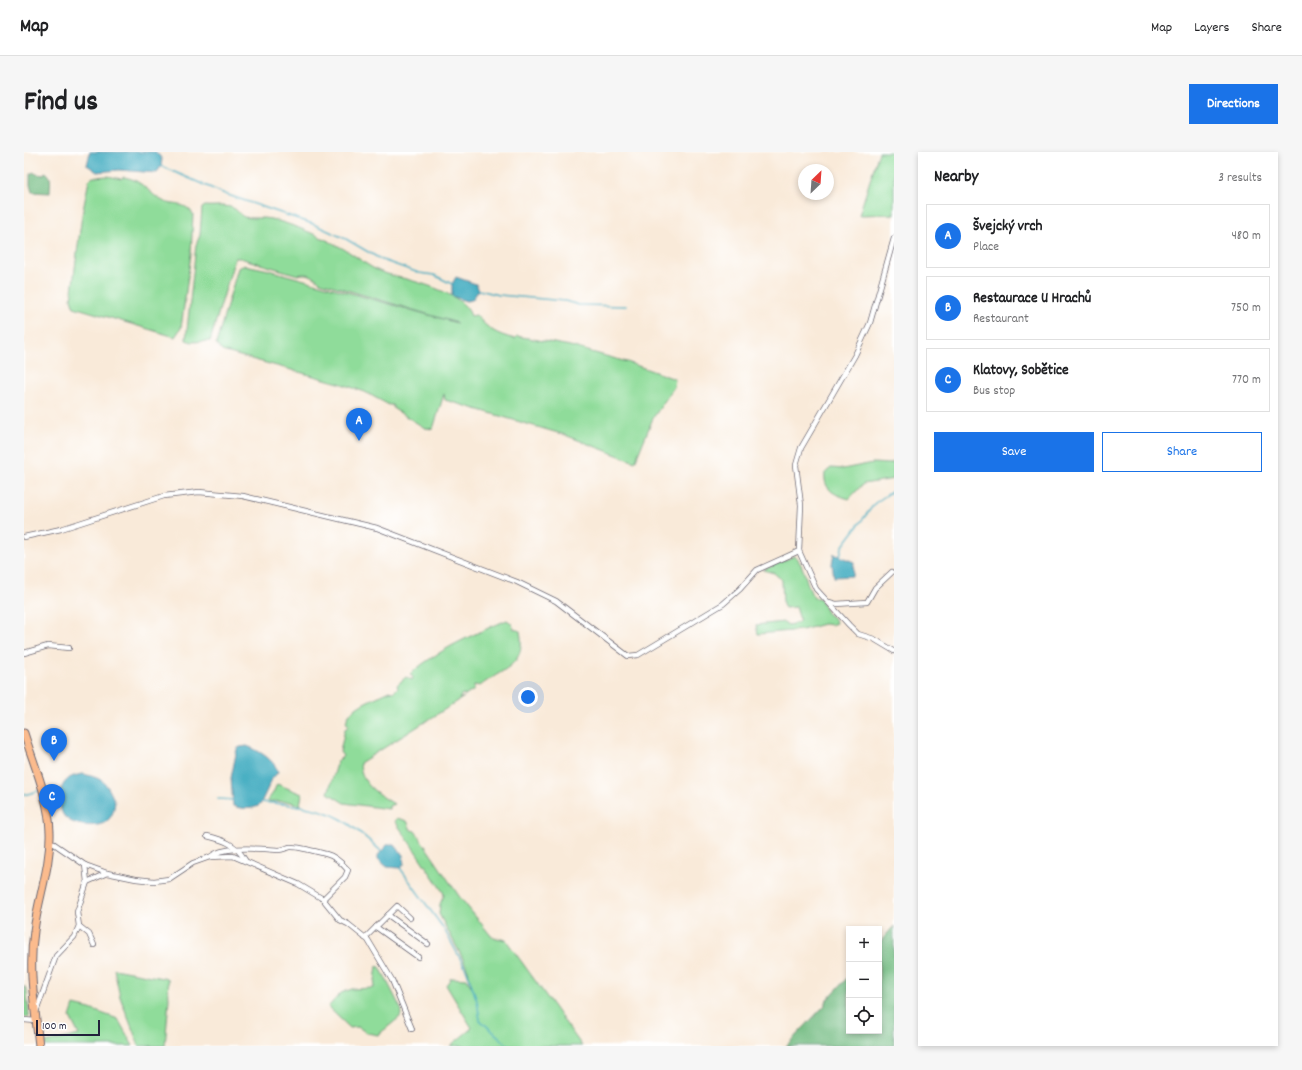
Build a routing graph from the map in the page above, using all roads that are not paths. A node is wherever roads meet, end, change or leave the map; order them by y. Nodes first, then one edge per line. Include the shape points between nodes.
1 (894, 238) edge
2 (24, 537) edge
3 (799, 551) junction
4 (892, 572) dead end
5 (827, 601) junction
6 (69, 648) dead end
7 (894, 651) edge
8 (24, 653) edge
9 (24, 733) edge
10 (206, 836) dead end
11 (50, 841) junction
12 (240, 850) junction
13 (210, 857) junction
14 (246, 860) junction
15 (85, 865) junction
16 (107, 873) junction
17 (87, 882) junction
18 (323, 899) junction
19 (388, 915) junction
20 (410, 918) dead end
21 (79, 926) junction
22 (376, 927) junction
23 (365, 938) junction
24 (428, 944) dead end
25 (94, 945) dead end
26 (418, 957) dead end
27 (36, 1018) junction
28 (24, 1020) edge
29 (412, 1029) dead end
30 (39, 1046) edge

1 - 3 street via 870,322 855,355 801,448 796,465 801,505
2 - 3 street via 61,529 164,496 199,492 243,496 377,528 518,582 556,601 628,656 638,656 723,604 757,570
3 - 5 street via 816,589
4 - 5 street via 875,588 867,602 836,604
5 - 7 street via 858,634 874,639
6 - 8 street via 48,646
9 - 11 main road via 47,807
10 - 12 street via 223,840
11 - 15 street
11 - 27 main road via 32,949
12 - 13 street via 223,850
12 - 14 street
12 - 18 street via 281,850 295,847 336,858 348,870 347,874
13 - 14 street via 233,856
13 - 16 street via 193,863 175,876 162,880 142,880
14 - 18 street via 298,884
15 - 16 street
15 - 17 street
16 - 17 street
17 - 21 street via 77,912
18 - 23 street via 340,920
19 - 20 street via 397,906
19 - 22 street
19 - 24 street
21 - 25 street via 89,934
21 - 27 street via 74,937 56,956
22 - 23 street
22 - 26 street
23 - 29 street via 387,970
27 - 28 street
27 - 30 main road

